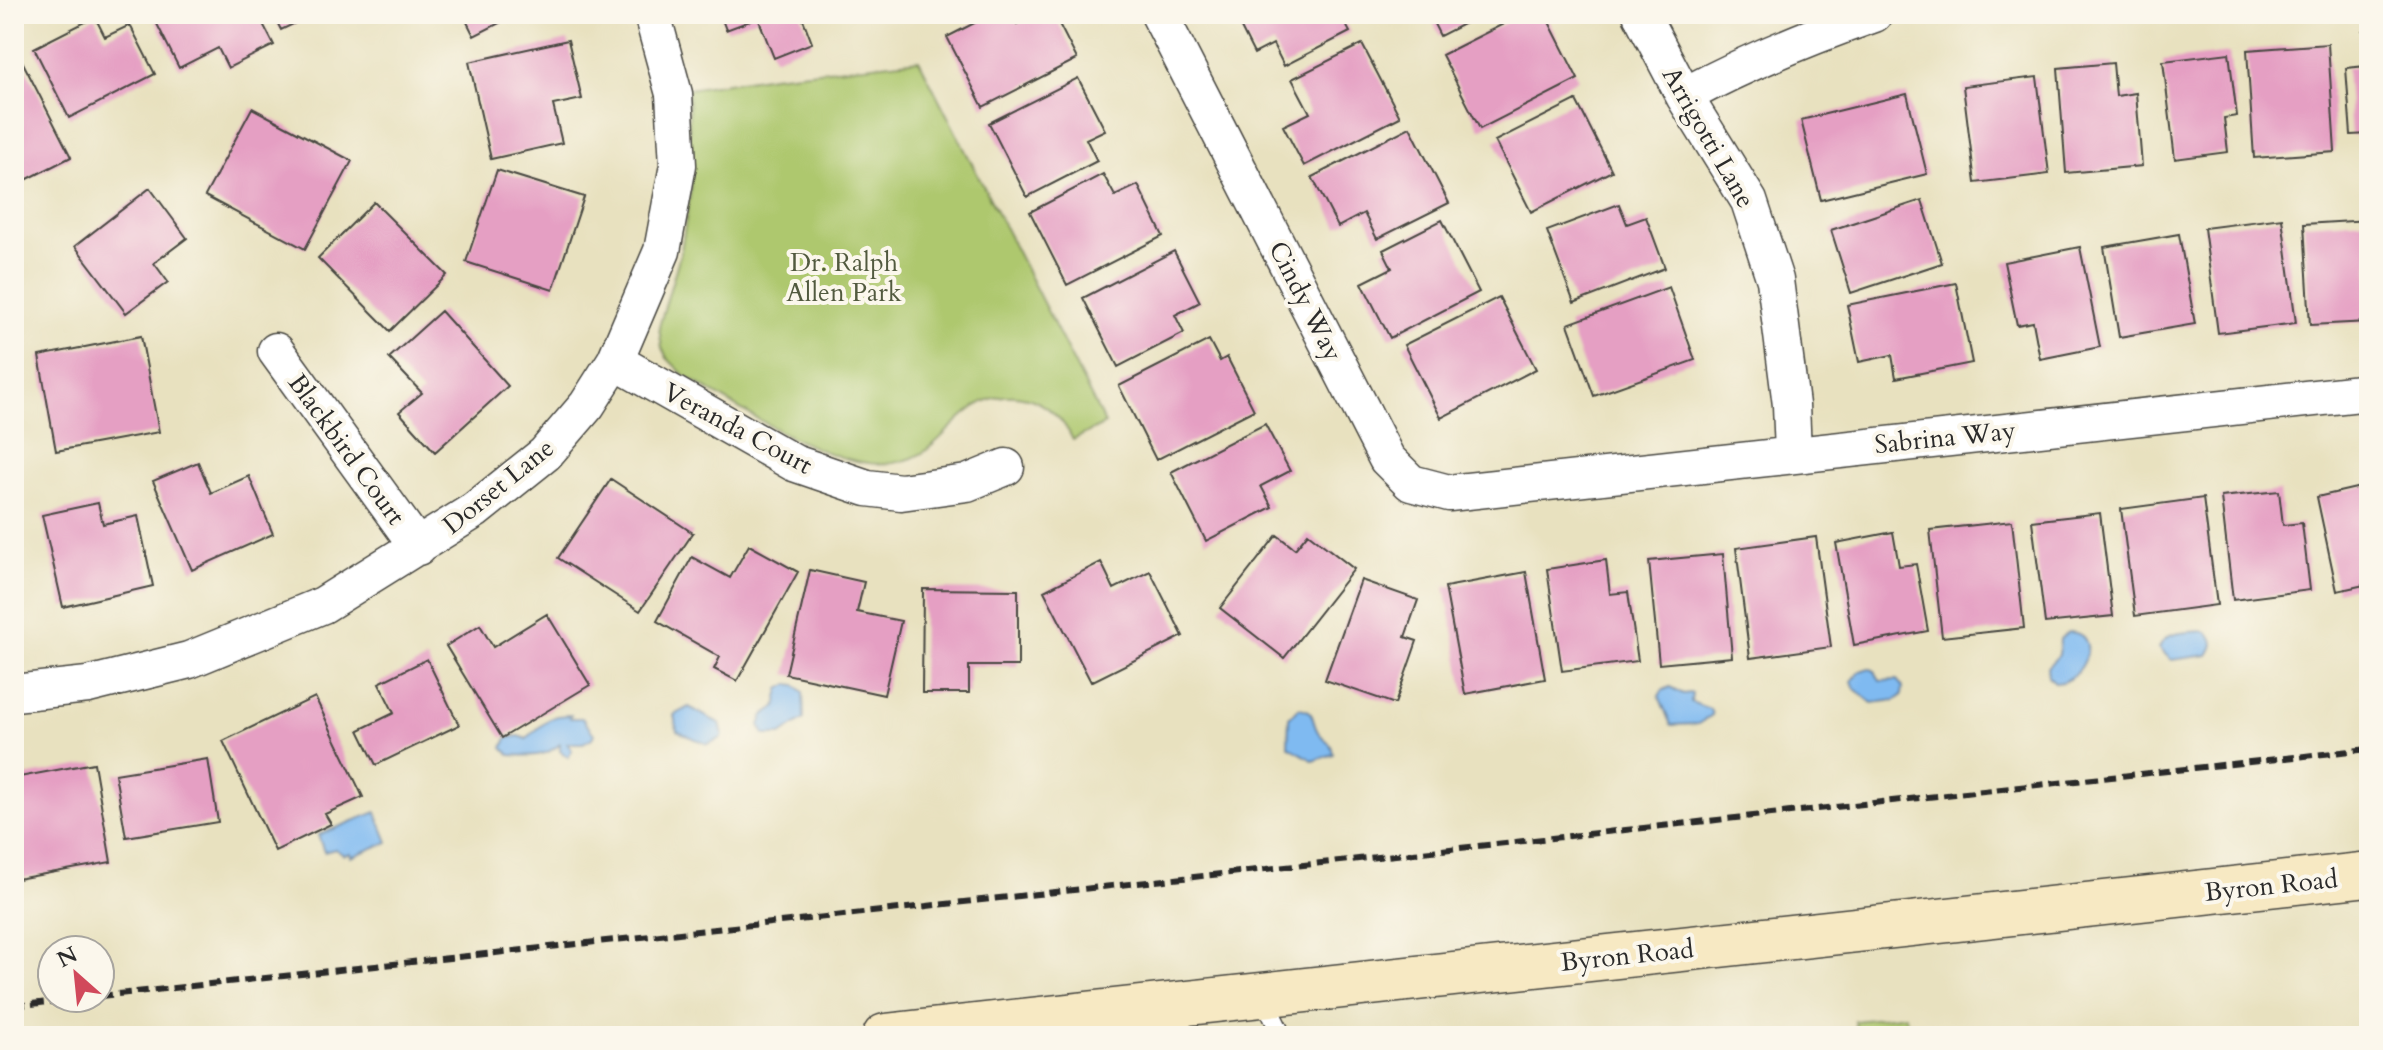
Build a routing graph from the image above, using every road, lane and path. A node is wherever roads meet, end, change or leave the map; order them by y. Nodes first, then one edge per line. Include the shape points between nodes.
1 (652, 14) edge
2 (1159, 14) edge
3 (1641, 14) edge
4 (1874, 14) edge
5 (1684, 96) junction
6 (276, 351) dead end
7 (615, 361) junction
8 (2369, 392) edge
9 (1793, 453) junction
10 (1006, 467) dead end
11 (1521, 484) joint
12 (418, 547) junction
13 (14, 693) edge
14 (2369, 874) edge
15 (1262, 995) junction
16 (1056, 1027) edge
17 (885, 1036) edge
18 (1282, 1036) edge

1 - 7 street, Dorset Lane via 674,94 678,165 662,251
2 - 11 street, Cindy Way via 1387,459 1411,483 1449,493
3 - 5 street, Arrigotti Lane
4 - 5 street via 1781,49
5 - 9 street, Arrigotti Lane via 1749,201 1775,280
6 - 12 street, Blackbird Court
7 - 10 street, Veranda Court via 794,463 867,488 901,492 967,483
7 - 12 street, Dorset Lane via 587,405 545,454
8 - 9 street, Sabrina Way
9 - 11 street, Sabrina Way
12 - 13 street, Dorset Lane via 323,605 189,660 88,685
14 - 15 main road, Byron Road
15 - 16 main road, Byron Road
15 - 18 lane
16 - 17 main road, Byron Road

